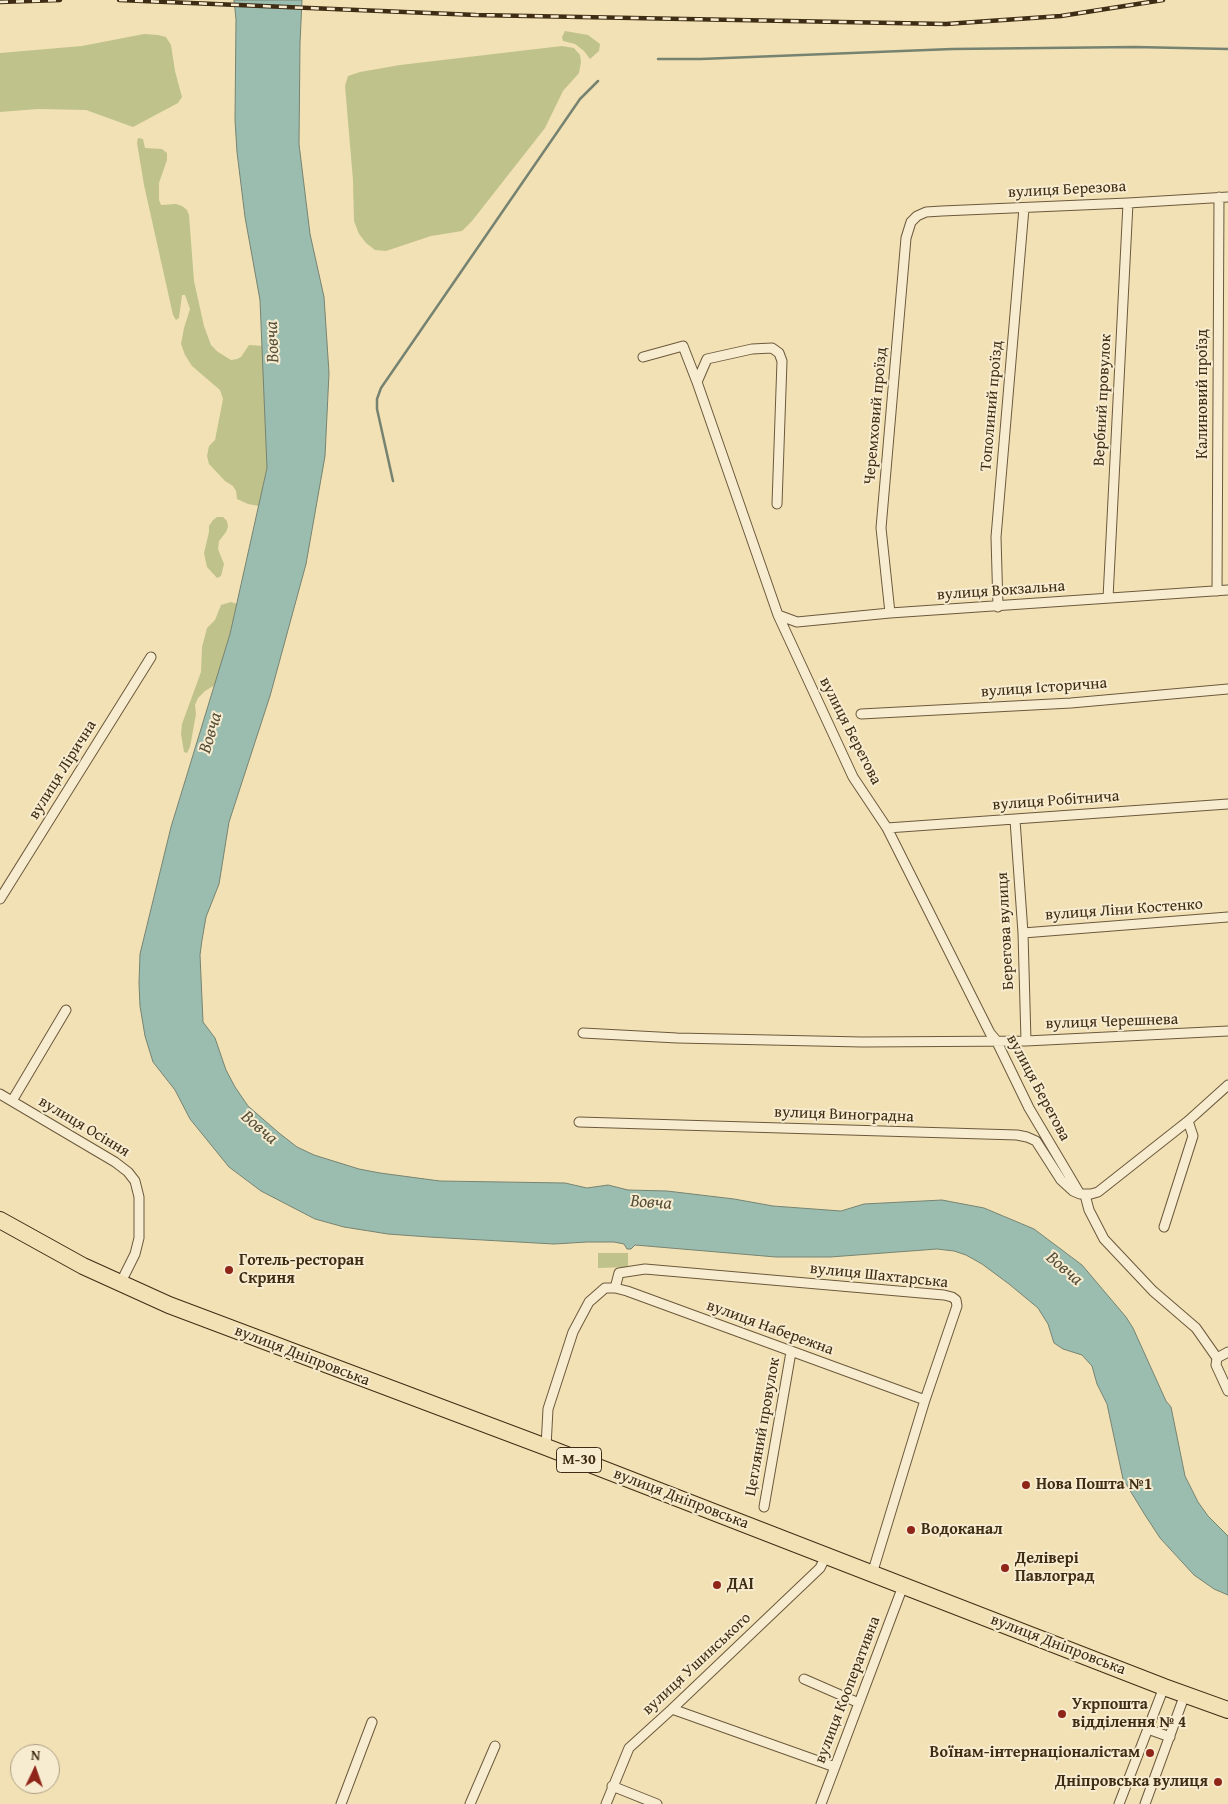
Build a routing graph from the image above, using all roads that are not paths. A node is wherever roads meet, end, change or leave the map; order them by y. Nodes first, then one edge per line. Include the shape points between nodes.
1 (1223, 197) edge
2 (1128, 203) junction
3 (1024, 208) junction
4 (911, 222) joint
5 (643, 357) dead end
6 (697, 382) junction
7 (777, 504) dead end
8 (1228, 590) edge
9 (1217, 591) junction
10 (1108, 598) junction
11 (998, 606) junction
12 (890, 613) junction
13 (778, 615) junction
14 (151, 657) dead end
15 (1228, 690) edge
16 (862, 714) dead end
17 (1228, 804) edge
18 (1015, 820) junction
19 (887, 828) junction
20 (0, 899) edge
21 (1228, 917) edge
22 (1023, 933) junction
23 (66, 1010) dead end
24 (1228, 1031) edge
25 (583, 1032) dead end
26 (996, 1040) junction
27 (1026, 1041) junction
28 (1228, 1085) edge
29 (0, 1094) edge
30 (12, 1101) junction
31 (1188, 1121) junction
32 (579, 1122) dead end
33 (1083, 1194) junction
34 (0, 1220) edge
35 (1164, 1227) dead end
36 (120, 1284) junction
37 (615, 1288) junction
38 (791, 1352) junction
39 (1228, 1352) edge
40 (1217, 1358) junction
41 (1228, 1391) edge
42 (925, 1400) junction
43 (546, 1447) junction
44 (764, 1507) dead end
45 (826, 1556) junction
46 (872, 1574) junction
47 (903, 1586) junction
48 (804, 1679) dead end
49 (1164, 1687) junction
50 (1185, 1694) junction
51 (859, 1703) junction
52 (672, 1709) junction
53 (1228, 1710) edge
54 (372, 1722) dead end
55 (1148, 1729) junction
56 (1170, 1738) junction
57 (495, 1746) dead end
58 (835, 1767) junction
59 (612, 1786) junction
60 (341, 1804) edge
61 (470, 1804) edge
62 (606, 1804) edge
63 (658, 1804) edge
64 (821, 1804) edge
65 (1119, 1804) edge
66 (1145, 1804) edge

1 - 2 street, вулиця Березова
1 - 9 street, Калиновий проїзд
2 - 3 street, вулиця Березова
2 - 10 street, Вербний провулок
3 - 4 street, вулиця Березова via 926,212
3 - 11 street, Тополиний проїзд via 996,536
4 - 12 street, Черемховий проїзд via 906,238 881,528
5 - 6 street, вулиця Берегова via 684,346
6 - 7 street via 707,358 752,349 772,348 779,353 782,362
6 - 13 street, вулиця Берегова
8 - 9 street, вулиця Вокзальна
9 - 10 street, вулиця Вокзальна
10 - 11 street, вулиця Вокзальна
11 - 12 street, вулиця Вокзальна
12 - 13 street, вулиця Вокзальна via 797,622
13 - 19 street, вулиця Берегова via 853,777
14 - 20 street, вулиця Лірична
15 - 16 street, вулиця Історична
17 - 18 street, вулиця Робітнича
18 - 19 street, вулиця Робітнича
18 - 22 street, Берегова вулиця
19 - 26 street, вулиця Берегова
21 - 22 street, вулиця Ліни Костенко
22 - 27 street, Берегова вулиця
23 - 30 street
24 - 27 street, вулиця Черешнева
25 - 26 street via 677,1038 854,1042
26 - 27 street, вулиця Черешнева
26 - 33 street, вулиця Берегова via 1028,1108
28 - 31 street
29 - 30 street, вулиця Осіння
30 - 36 street, вулиця Осіння via 115,1162 135,1181 139,1197 139,1238
31 - 33 street via 1098,1192
31 - 35 street via 1194,1136
32 - 33 street, вулиця Виноградна via 1017,1135 1036,1141 1061,1180 1073,1191
33 - 40 street, вулиця Берегова via 1104,1238 1154,1291 1196,1328
34 - 36 highway, вулиця Дніпровська / М-30
36 - 43 highway, вулиця Дніпровська / М-30 via 214,1323
37 - 38 street, вулиця Набережна
37 - 42 street, вулиця Шахтарська via 618,1273 645,1268 952,1297 957,1306
37 - 43 street, вулиця Набережна via 605,1288 589,1302 573,1332 548,1410
38 - 42 street, вулиця Набережна
38 - 44 street, Цегляний провулок
39 - 40 street
40 - 41 street, вулиця Берегова via 1216,1365
42 - 46 street, вулиця Шахтарська
43 - 45 highway, вулиця Дніпровська / М-30
45 - 46 highway, вулиця Дніпровська / М-30
45 - 52 street, вулиця Ушинського via 820,1568
46 - 47 highway, вулиця Дніпровська / М-30
47 - 49 highway, вулиця Дніпровська / М-30
47 - 51 street, вулиця Кооперативна
48 - 51 street
49 - 50 highway, вулиця Дніпровська / М-30
49 - 55 street
50 - 53 highway, вулиця Дніпровська / М-30
50 - 56 street
51 - 58 street, вулиця Кооперативна
52 - 58 street
52 - 59 street, вулиця Ушинського via 629,1748
54 - 60 street
55 - 56 street
55 - 65 street
56 - 66 street
57 - 61 street
58 - 64 street, вулиця Кооперативна
59 - 62 street, вулиця Ушинського
59 - 63 street

